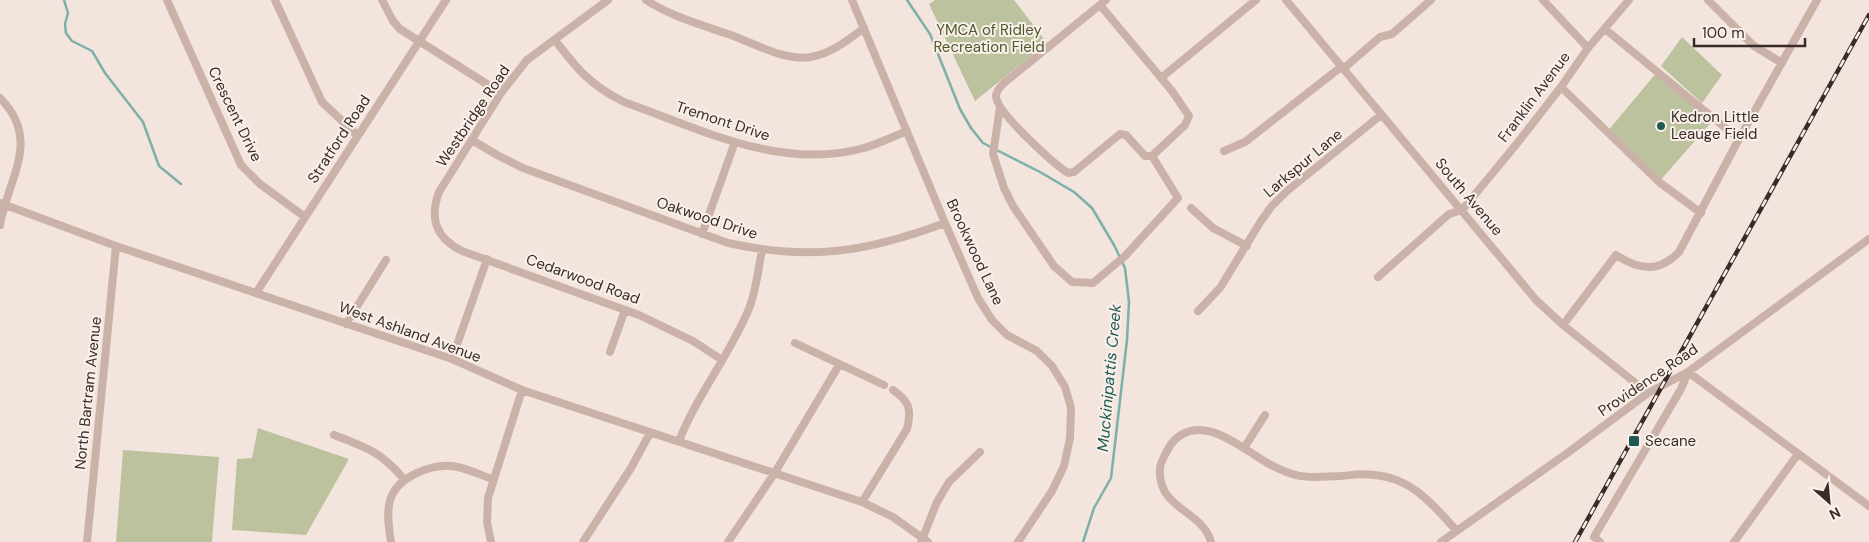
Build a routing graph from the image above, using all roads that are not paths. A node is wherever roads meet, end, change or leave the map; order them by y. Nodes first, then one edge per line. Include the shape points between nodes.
1 (168, 0) edge
2 (275, 0) edge
3 (382, 0) edge
4 (446, 0) edge
5 (608, 0) edge
6 (646, 0) edge
7 (852, 0) edge
8 (1256, 0) edge
9 (1286, 0) edge
10 (1432, 0) edge
11 (1543, 0) edge
12 (1629, 0) edge
13 (1708, 0) edge
14 (1817, 0) edge
15 (1103, 2) edge
16 (864, 28) junction
17 (1605, 29) junction
18 (555, 40) junction
19 (419, 42) junction
20 (1588, 48) junction
21 (1782, 63) junction
22 (1342, 68) junction
23 (1161, 78) junction
24 (1561, 87) junction
25 (501, 93) junction
26 (0, 98) edge
27 (1000, 107) junction
28 (1382, 115) junction
29 (906, 131) junction
30 (357, 135) junction
31 (1739, 139) junction
32 (472, 140) junction
33 (735, 142) junction
34 (1224, 151) dead end
35 (1152, 156) junction
36 (2, 204) edge
37 (1190, 208) dead end
38 (1462, 210) junction
39 (1701, 213) junction
40 (306, 217) junction
41 (945, 223) junction
42 (0, 225) edge
43 (437, 226) joint
44 (702, 234) junction
45 (1869, 239) edge
46 (116, 246) junction
47 (1247, 246) junction
48 (762, 250) junction
49 (487, 259) junction
50 (386, 260) dead end
51 (1378, 278) dead end
52 (256, 293) junction
53 (625, 310) junction
54 (1198, 311) dead end
55 (346, 324) junction
56 (1562, 325) junction
57 (795, 343) dead end
58 (610, 352) dead end
59 (452, 359) junction
60 (722, 360) junction
61 (839, 365) junction
62 (1688, 372) junction
63 (884, 385) dead end
64 (522, 390) junction
65 (893, 390) dead end
66 (1648, 393) junction
67 (1265, 415) dead end
68 (650, 432) junction
69 (334, 435) dead end
70 (679, 441) junction
71 (1244, 448) junction
72 (980, 452) dead end
73 (1798, 454) junction
74 (774, 474) junction
75 (404, 479) junction
76 (492, 479) junction
77 (862, 502) junction
78 (1869, 506) edge
79 (1457, 531) junction
80 (924, 541) edge
81 (87, 542) edge
82 (391, 542) edge
83 (491, 542) edge
84 (583, 542) edge
85 (728, 542) edge
86 (1018, 542) edge
87 (1212, 542) edge
88 (1440, 542) edge
89 (1600, 542) edge
90 (1734, 542) edge

1 - 40 street, Crescent Drive via 241,165 260,184
2 - 30 street via 322,102
3 - 19 street via 396,24
4 - 19 street, Stratford Road
5 - 18 street, Westbridge Road
6 - 16 street via 671,14 800,57 827,53
7 - 16 street, Brookwood Lane
8 - 23 street
9 - 22 street, South Avenue
10 - 22 street via 1392,34 1380,37
11 - 20 street
12 - 17 street, Franklin Avenue
13 - 21 street via 1754,46
14 - 21 street
15 - 23 street
15 - 27 street via 1004,83 997,91
16 - 29 street, Brookwood Lane
17 - 20 street, Franklin Avenue
17 - 31 street
18 - 25 street, Westbridge Road via 527,60
18 - 33 street, Tremont Drive via 577,69 607,94
19 - 25 street
19 - 30 street, Stratford Road
20 - 24 street, Franklin Avenue
21 - 31 street
22 - 28 street, South Avenue
22 - 34 street via 1245,142
23 - 35 street via 1189,116 1185,125
24 - 38 street, Franklin Avenue
24 - 39 street via 1659,182
25 - 32 street, Westbridge Road
26 - 36 street via 9,108 21,140 20,161
27 - 35 street via 1036,146 1068,173 1074,172 1120,134 1126,135 1145,156
27 - 35 street via 993,154 1004,188 1054,266 1072,282 1093,283 1125,256 1178,198
28 - 38 street, South Avenue
28 - 47 street, Larkspur Lane via 1282,197 1261,220
29 - 33 street, Tremont Drive via 863,148 830,154 773,152
29 - 41 street, Brookwood Lane
30 - 40 street, Stratford Road
31 - 39 street
32 - 43 street, Westbridge Road via 439,192 434,210
32 - 44 street, Oakwood Drive via 523,168
33 - 44 street
36 - 42 street
36 - 46 street, West Ashland Avenue
37 - 47 street via 1213,228
38 - 51 street via 1449,214
38 - 56 street, South Avenue via 1536,300
39 - 56 street via 1684,245 1666,264 1643,267 1616,255
40 - 52 street, Stratford Road
41 - 48 street, Oakwood Drive via 888,243 850,250 806,254
41 - 86 street, Brookwood Lane via 978,298 992,320 1007,335 1037,351 1052,366 1065,387 1071,408 1070,438 1064,466 1052,491
43 - 49 street, Cedarwood Road via 453,246
44 - 48 street, Oakwood Drive
45 - 62 street, Providence Road
46 - 52 street, West Ashland Avenue
46 - 81 street, North Bartram Avenue
47 - 54 street, Larkspur Lane via 1220,288
48 - 60 street via 749,308
49 - 53 street, Cedarwood Road
49 - 59 street
50 - 55 street
52 - 55 street, West Ashland Avenue
53 - 58 street
53 - 60 street, Cedarwood Road via 693,341
55 - 59 street, West Ashland Avenue
56 - 66 street, South Avenue
57 - 61 street
59 - 64 street, West Ashland Avenue
60 - 70 street via 688,416
61 - 63 street
61 - 74 street
62 - 66 street, Providence Road
62 - 73 street
62 - 89 street via 1594,538
64 - 68 street, West Ashland Avenue
64 - 76 street
65 - 77 street via 908,404 910,420
66 - 79 street, Providence Road
67 - 71 street
68 - 70 street, West Ashland Avenue
68 - 84 street
69 - 75 street via 375,452
70 - 74 street, West Ashland Avenue
71 - 79 street via 1273,466 1298,476 1374,474 1396,478 1426,497
71 - 87 street via 1220,434 1191,432 1176,438 1160,467 1161,483 1170,500 1199,522
72 - 80 street via 949,482 937,502
73 - 78 street
73 - 90 street
74 - 77 street, West Ashland Avenue
74 - 85 street
75 - 76 street via 430,468 452,466
75 - 82 street via 390,502
76 - 83 street via 486,510
77 - 80 street, West Ashland Avenue via 893,517
79 - 88 street, Providence Road

